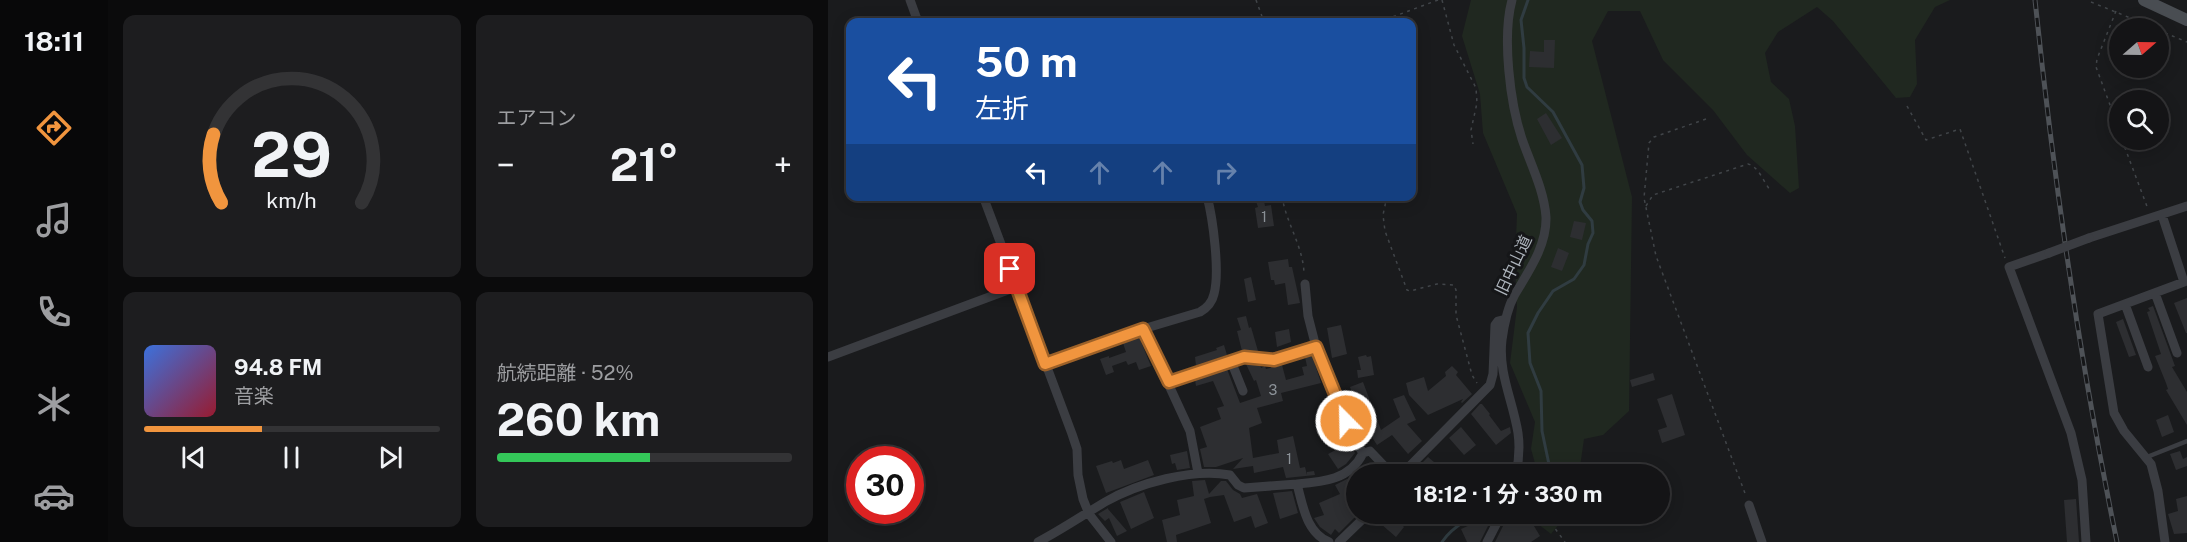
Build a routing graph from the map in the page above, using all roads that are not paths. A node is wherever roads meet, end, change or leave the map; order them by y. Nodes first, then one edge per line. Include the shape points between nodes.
1 (910, 0) edge
2 (1512, 0) edge
3 (2144, 0) edge
4 (917, 18) edge
5 (2187, 20) edge
6 (985, 201) edge
7 (1208, 201) edge
8 (2187, 206) edge
9 (2162, 215) junction
10 (1305, 284) road end
11 (2186, 286) edge
12 (1016, 287) junction
13 (2155, 293) junction
14 (2125, 304) junction
15 (1506, 319) junction
16 (1143, 329) junction
17 (1316, 347) junction
18 (2177, 353) dead end
19 (828, 357) edge
20 (1231, 361) junction
21 (1045, 364) junction
22 (2148, 367) dead end
23 (1169, 382) junction
24 (1243, 391) dead end
25 (2187, 441) edge
26 (1363, 453) junction
27 (2147, 457) junction
28 (1382, 464) edge
29 (1411, 464) edge
30 (1517, 464) edge
31 (1198, 473) junction
32 (1297, 484) junction
33 (1749, 505) road end
34 (1089, 513) junction
35 (1358, 524) edge
36 (1497, 524) edge
37 (1038, 542) edge
38 (1111, 542) edge
39 (1329, 542) edge
40 (1339, 542) edge
41 (1488, 542) edge
42 (1762, 542) edge
43 (2086, 542) edge
44 (2165, 542) edge

1 - 4 street
2 - 15 street, 旧中山道 via 1507,35 1516,116 1544,199 1546,220 1540,248
3 - 5 street
6 - 12 street
7 - 16 street via 1215,249 1212,300 1200,312
8 - 9 street
9 - 11 street
9 - 43 street, bridge via 2009,267 2071,433 2082,480
10 - 17 street
11 - 13 street
12 - 19 street
12 - 21 street
13 - 14 street
13 - 18 street
14 - 22 street
14 - 27 street via 2098,314 2114,412 2124,431
15 - 29 street via 1495,325 1490,385
15 - 30 street, 旧中山道 via 1502,369 1518,433
16 - 21 street
16 - 23 street
17 - 20 street via 1274,360 1249,356
17 - 26 street
20 - 23 street
20 - 24 street
21 - 34 street via 1075,442 1079,484
23 - 31 street via 1190,431
25 - 27 lane
26 - 28 street via 1370,451
26 - 32 street via 1350,470 1330,481
27 - 44 street via 2158,491
31 - 32 street via 1230,475 1244,488
31 - 34 street via 1123,493
32 - 39 street via 1312,530
33 - 42 street
34 - 37 street
34 - 38 street
35 - 40 street
36 - 41 street

